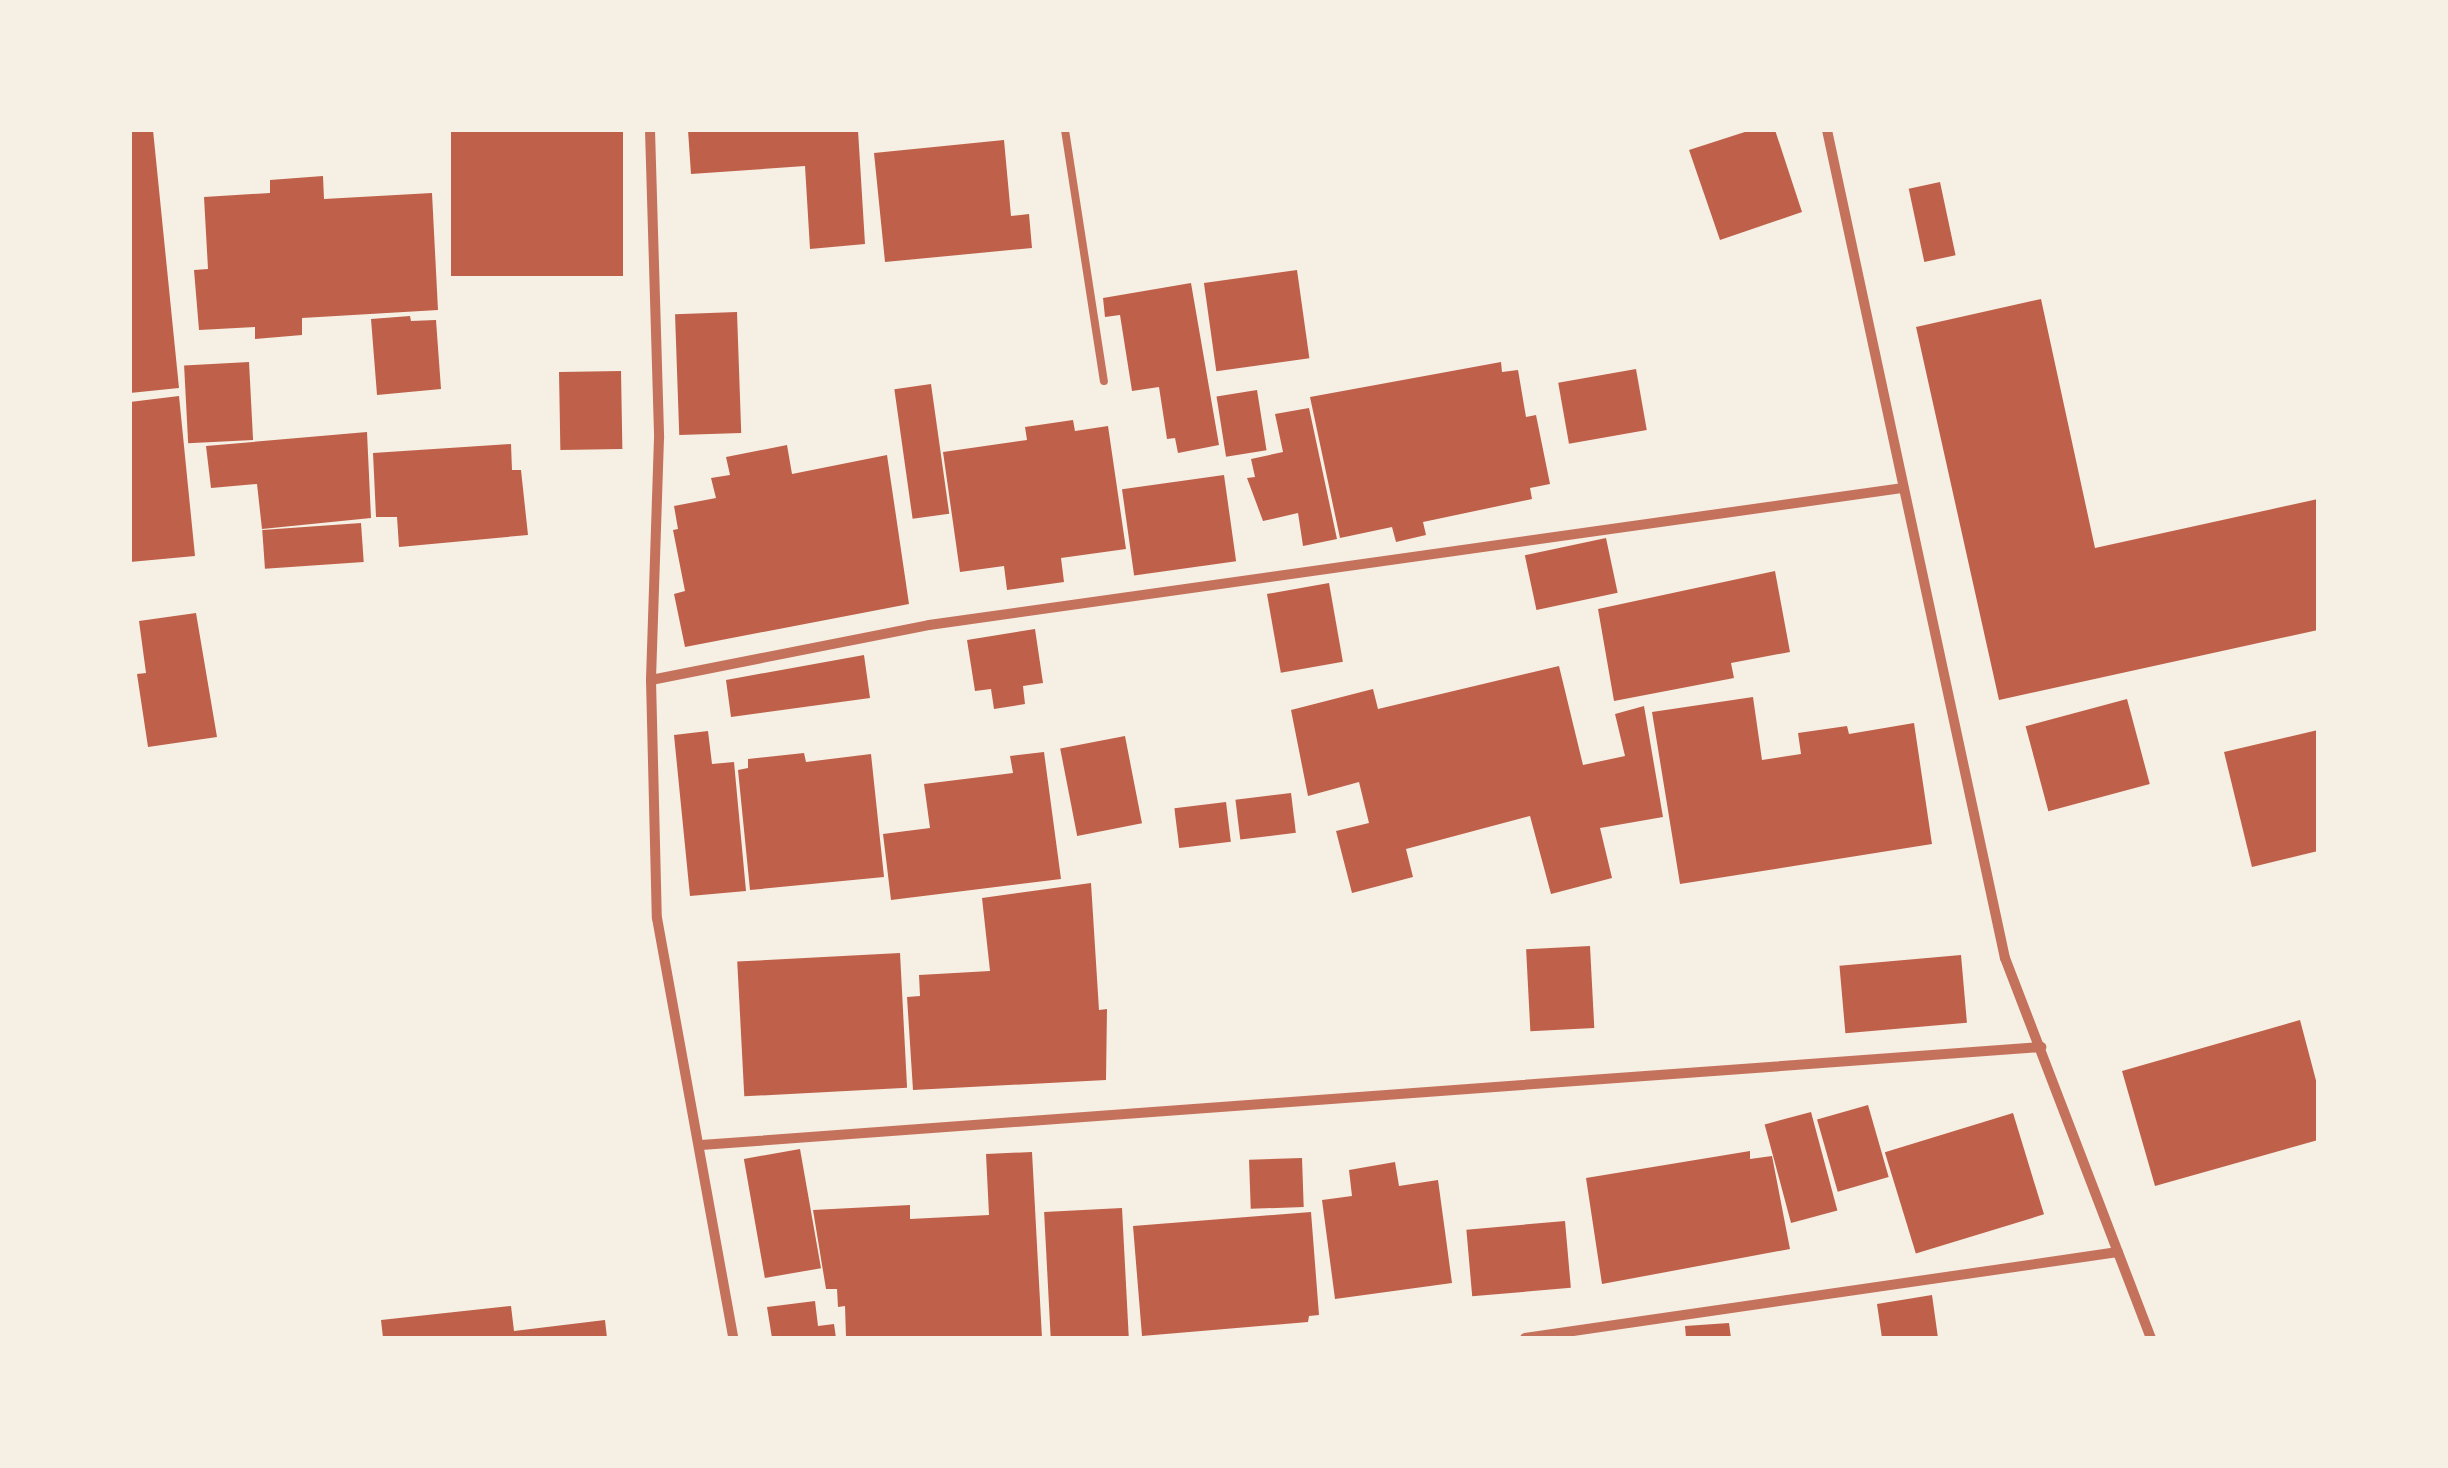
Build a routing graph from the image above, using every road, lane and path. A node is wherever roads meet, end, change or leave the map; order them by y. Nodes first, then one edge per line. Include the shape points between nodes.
1 (650, 130) edge
2 (1065, 130) edge
3 (1827, 130) edge
4 (1104, 380) dead end
5 (1904, 488) junction
6 (651, 680) junction
7 (2040, 1047) junction
8 (700, 1145) junction
9 (2118, 1252) junction
10 (734, 1338) edge
11 (1525, 1338) edge
12 (2151, 1338) edge

1 - 6 street via 659,438
2 - 4 lane
3 - 5 street
5 - 6 street via 949,622
5 - 7 street via 2005,958
6 - 8 street via 657,918
7 - 8 street
7 - 9 street
8 - 10 street
9 - 11 street
9 - 12 street

